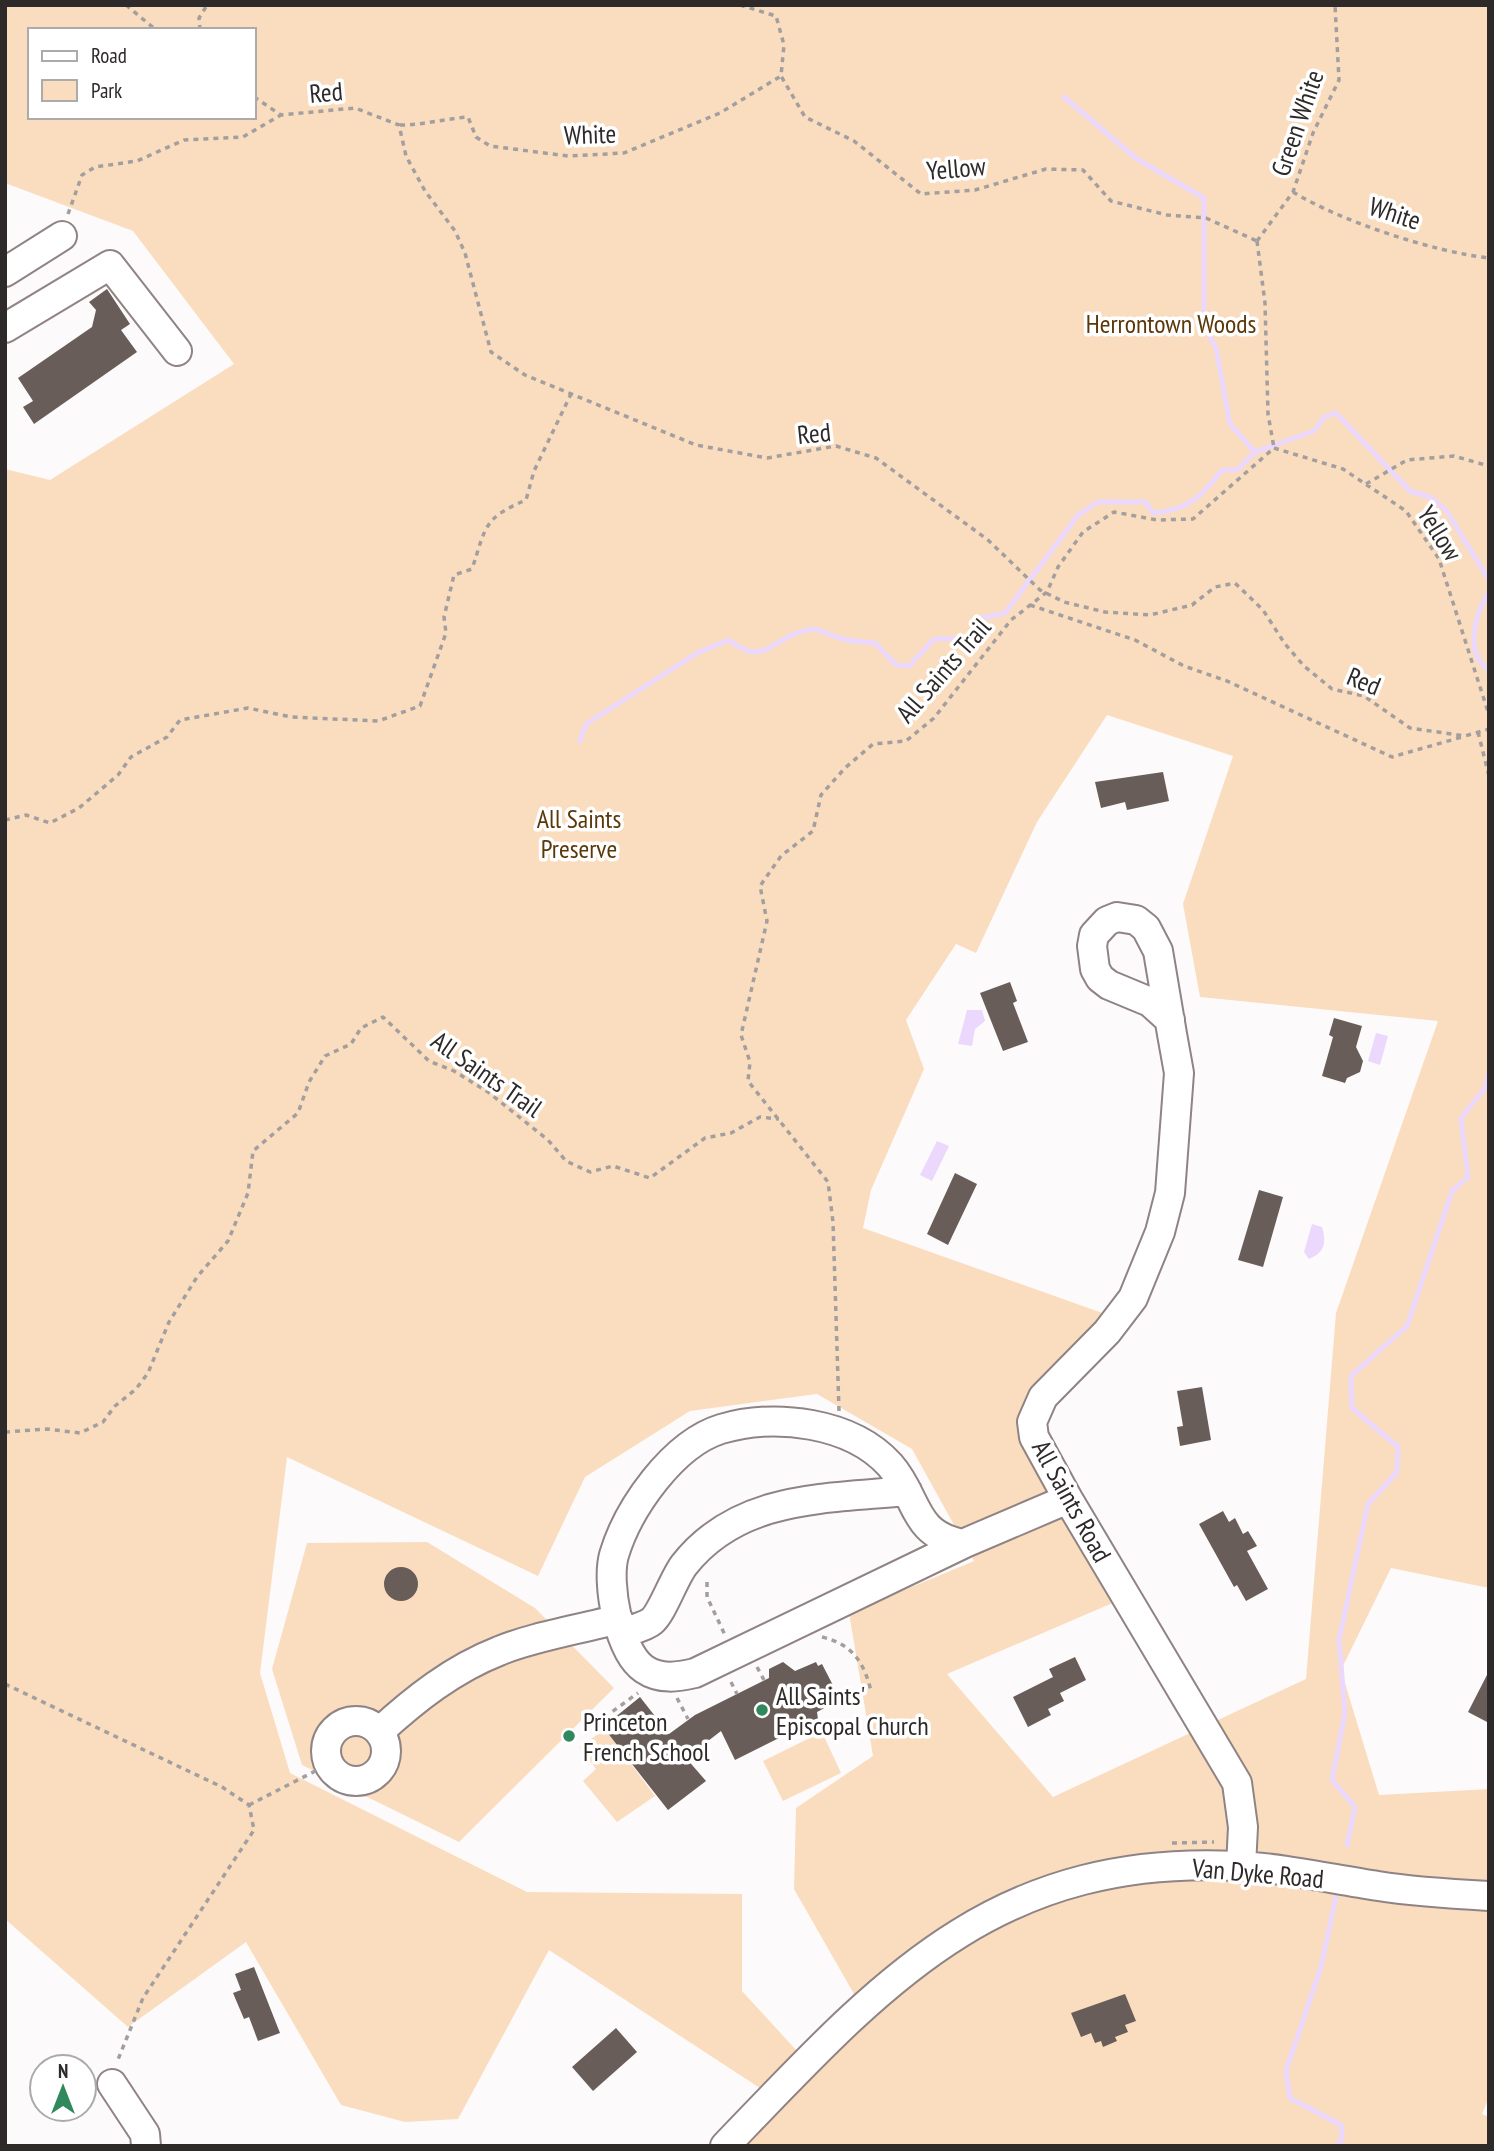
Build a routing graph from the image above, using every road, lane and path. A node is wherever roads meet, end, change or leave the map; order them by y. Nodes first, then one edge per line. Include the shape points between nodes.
1 (126, 5) edge
2 (207, 5) edge
3 (740, 5) edge
4 (1335, 5) edge
5 (154, 28) edge
6 (200, 28) edge
7 (781, 76) junction
8 (256, 98) edge
9 (281, 115) junction
10 (399, 125) junction
11 (1293, 192) junction
12 (62, 236) joint
13 (1257, 241) junction
14 (1489, 258) edge
15 (5, 272) edge
16 (5, 328) edge
17 (177, 351) dead end
18 (571, 394) junction
19 (1274, 448) junction
20 (1489, 466) edge
21 (1366, 484) junction
22 (1047, 592) junction
23 (1030, 605) junction
24 (1489, 715) edge
25 (1489, 729) edge
26 (1478, 732) junction
27 (1465, 736) junction
28 (1489, 776) edge
29 (5, 820) edge
30 (1170, 1020) dead end
31 (779, 1119) junction
32 (5, 1433) edge
33 (840, 1434) junction
34 (907, 1491) junction
35 (1068, 1499) junction
36 (962, 1544) junction
37 (707, 1582) dead end
38 (620, 1626) junction
39 (820, 1636) dead end
40 (729, 1643) dead end
41 (5, 1684) edge
42 (647, 1687) dead end
43 (677, 1689) dead end
44 (871, 1691) dead end
45 (688, 1719) dead end
46 (379, 1731) junction
47 (597, 1734) dead end
48 (700, 1753) dead end
49 (687, 1757) dead end
50 (329, 1764) junction
51 (249, 1805) junction
52 (1241, 1866) junction
53 (1489, 1896) edge
54 (112, 2084) joint
55 (146, 2146) edge
56 (725, 2146) edge

1 - 5 path
2 - 6 path via 199,18
3 - 7 path via 776,16 784,45
4 - 11 path, Green White via 1339,80 1313,133
7 - 10 path, White via 720,113 624,153 568,156 490,146 476,137 468,117
7 - 13 path, Yellow via 805,117 854,141 920,194 975,190 1046,169 1083,170 1111,201 1167,215 1206,218
8 - 9 path, Red
9 - 10 path, Red via 355,108
9 - 12 path via 243,137 184,140 137,161 95,167 82,175
10 - 18 path, Red via 406,156 425,191 456,231 465,253 491,352 525,375
11 - 13 path, Green White
11 - 14 path, White via 1369,226
12 - 15 street
13 - 19 path
16 - 17 street via 110,265
18 - 22 path, Red via 696,446 767,458 836,446 876,458 988,540
18 - 29 path via 534,471 526,500 498,512 484,531 472,569 454,575 444,617 446,633 421,706 378,721 291,716 248,708 180,720 167,737 131,757 118,775 79,808 50,823 26,815
19 - 21 path, Yellow via 1343,469
19 - 22 path via 1194,519 1157,520 1114,512 1083,532
20 - 21 path via 1454,456 1407,460
21 - 24 path, Yellow via 1406,511 1439,559
22 - 23 path, All Saints Trail
22 - 27 path, Red via 1064,602 1105,612 1150,615 1192,605 1215,587 1235,583 1263,610 1304,666 1332,689 1364,696 1410,728
23 - 27 path via 1135,640 1392,757
23 - 31 path, All Saints Trail via 1011,620 934,718 906,741 873,744 845,768 821,795 814,831 781,856 760,886 767,921 741,1035 750,1062 748,1081
25 - 26 path, Red
26 - 27 path, Red
26 - 28 path
30 - 35 street, All Saints Road via 1179,1073 1170,1193 1160,1232 1133,1298 1035,1409 1034,1437
31 - 32 path, All Saints Trail via 760,1117 731,1133 705,1138 650,1178 613,1166 590,1172 566,1161 548,1140 488,1092 429,1061 383,1017 361,1028 351,1044 325,1056 298,1113 253,1151 247,1193 228,1241 169,1322 148,1373 136,1389 103,1422 80,1433 47,1429
31 - 33 path, All Saints Trail via 828,1182
33 - 34 street via 876,1453
33 - 38 street via 802,1423 761,1422 719,1430 686,1450 646,1491 616,1550 612,1573
34 - 36 street via 921,1522 938,1536
34 - 38 street via 781,1505 750,1513 713,1535 683,1566 652,1621
35 - 36 street
35 - 52 street, All Saints Road via 1237,1783 1243,1827
36 - 38 street via 677,1678 643,1669 630,1653
37 - 40 path via 707,1597
38 - 46 street via 501,1650 464,1666
39 - 44 path via 838,1641 853,1653 865,1667
41 - 51 path via 222,1787
42 - 47 path via 601,1719
43 - 45 path via 678,1703
46 - 50 street via 363,1721 344,1723 329,1736
46 - 50 street via 384,1760 372,1776 343,1778
48 - 49 path via 691,1760
50 - 51 path
51 - 54 path via 254,1830 143,1998 121,2048
52 - 53 street, Van Dyke Road via 1382,1887
52 - 56 street, Van Dyke Road via 1161,1867 1111,1874 1030,1897 983,1918 921,1957 825,2040
54 - 55 street via 145,2134

